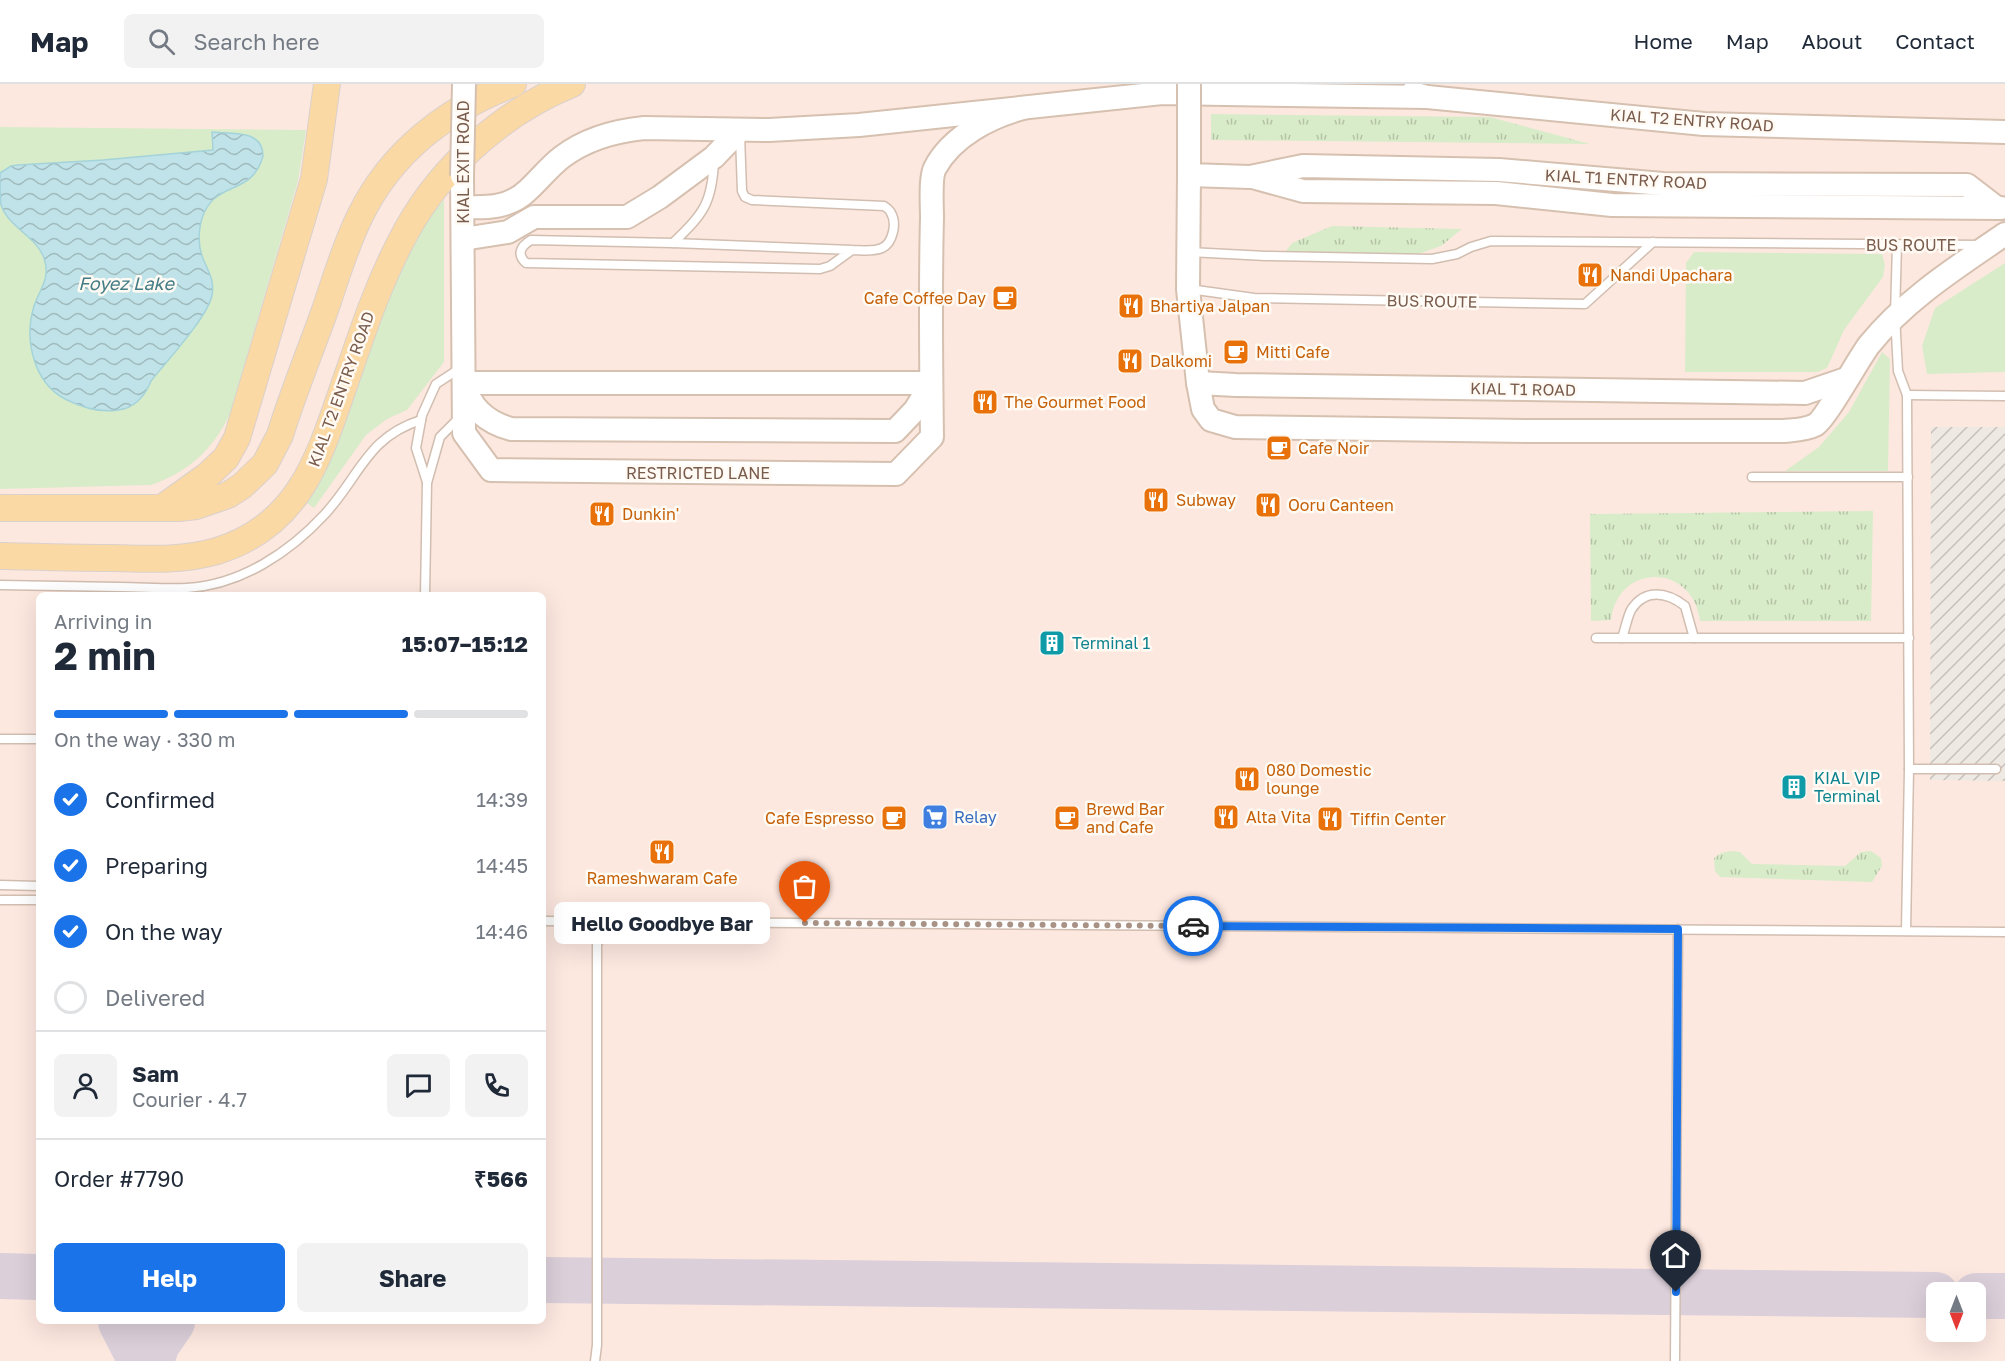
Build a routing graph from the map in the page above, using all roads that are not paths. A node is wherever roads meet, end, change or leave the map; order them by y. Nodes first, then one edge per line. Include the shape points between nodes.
1 (327, 84) edge
2 (464, 84) edge
3 (513, 84) edge
4 (572, 84) edge
5 (1190, 84) edge
6 (1201, 84) edge
7 (1382, 84) edge
8 (1162, 93) junction
9 (1426, 98) junction
10 (1023, 108) junction
11 (740, 130) junction
12 (2005, 132) edge
13 (714, 157) junction
14 (1188, 175) junction
15 (463, 207) junction
16 (2001, 208) edge
17 (463, 239) junction
18 (1997, 240) edge
19 (1653, 242) junction
20 (673, 243) junction
21 (1897, 245) junction
22 (852, 250) junction
23 (1188, 252) junction
24 (1188, 289) junction
25 (1895, 315) junction
26 (464, 374) junction
27 (1846, 379) junction
28 (1198, 382) junction
29 (931, 383) junction
30 (1907, 395) junction
31 (2005, 396) edge
32 (464, 412) junction
33 (421, 420) junction
34 (1752, 477) dead end
35 (1908, 477) junction
36 (427, 483) junction
37 (0, 508) edge
38 (162, 508) junction
39 (0, 556) edge
40 (0, 585) edge
41 (425, 592) edge
42 (1596, 638) dead end
43 (1622, 638) junction
44 (1694, 638) junction
45 (1909, 638) junction
46 (0, 739) edge
47 (36, 739) edge
48 (1996, 769) dead end
49 (1909, 770) junction
50 (0, 885) edge
51 (36, 886) edge
52 (0, 900) edge
53 (36, 900) edge
54 (546, 921) edge
55 (616, 922) junction
56 (1678, 929) junction
57 (1906, 931) junction
58 (2005, 932) edge
59 (594, 1361) edge
60 (1675, 1361) edge

1 - 38 main road via 314,179 237,438 226,458
2 - 15 main road, KIAL EXIT ROAD, bridge
3 - 38 main road via 453,113 413,144 378,186 352,234 280,435 265,464 242,486 212,502
4 - 39 main road, KIAL T2 ENTRY ROAD via 535,102 486,136 449,171 424,203 375,296 319,457 298,493 270,522 235,544 180,558
5 - 14 main road, bridge
6 - 8 main road
7 - 9 main road, KIAL T2 ENTRY ROAD
8 - 9 main road
8 - 10 main road
9 - 12 main road, KIAL T2 ENTRY ROAD via 1704,124
10 - 11 main road via 859,125
10 - 29 main road via 974,129 933,170
11 - 13 main road
11 - 15 main road via 644,128 608,134 562,157 511,202 492,207
11 - 22 lane via 745,196 753,200 884,206 892,214 894,229 884,248
13 - 17 main road via 627,217 534,217 508,232
13 - 20 lane via 713,181 702,213
14 - 16 main road, KIAL T1 ENTRY ROAD via 1250,177 1303,166 1499,170 1664,184 1967,185
14 - 23 main road
15 - 17 main road, KIAL EXIT ROAD
17 - 26 main road, KIAL EXIT ROAD
18 - 21 lane, BUS ROUTE
18 - 25 main road
19 - 21 lane, BUS ROUTE
19 - 23 lane, BUS ROUTE via 1491,241 1432,259
19 - 24 lane, BUS ROUTE via 1585,304 1254,298
20 - 22 lane
20 - 22 lane via 531,240 520,252 526,263 819,269
21 - 25 lane
23 - 24 main road
24 - 28 main road
25 - 27 main road
25 - 30 lane via 1898,371
26 - 29 main road
26 - 29 main road via 470,400 481,414 511,429 896,431
26 - 32 main road, RESTRICTED LANE
26 - 33 lane via 436,384
27 - 28 main road, KIAL T1 ROAD via 1805,393
27 - 28 main road via 1817,424 1784,431 1235,427 1211,420 1203,409
29 - 32 main road, RESTRICTED LANE via 932,437 896,474 491,470 464,433
30 - 31 lane
30 - 35 lane
32 - 36 lane via 440,437
33 - 36 lane via 416,448
33 - 40 lane via 396,430 375,446 325,514 295,542 265,563 229,579 188,588
34 - 35 lane
35 - 45 lane
36 - 41 lane
37 - 38 main road
42 - 43 lane
43 - 44 lane
43 - 44 lane via 1631,611 1652,593 1685,606
44 - 45 lane
45 - 49 lane
46 - 47 lane
48 - 49 lane
49 - 57 lane
50 - 51 lane
52 - 53 lane
54 - 55 lane
55 - 56 lane
55 - 59 lane via 597,943
56 - 57 lane
56 - 60 lane
57 - 58 lane

